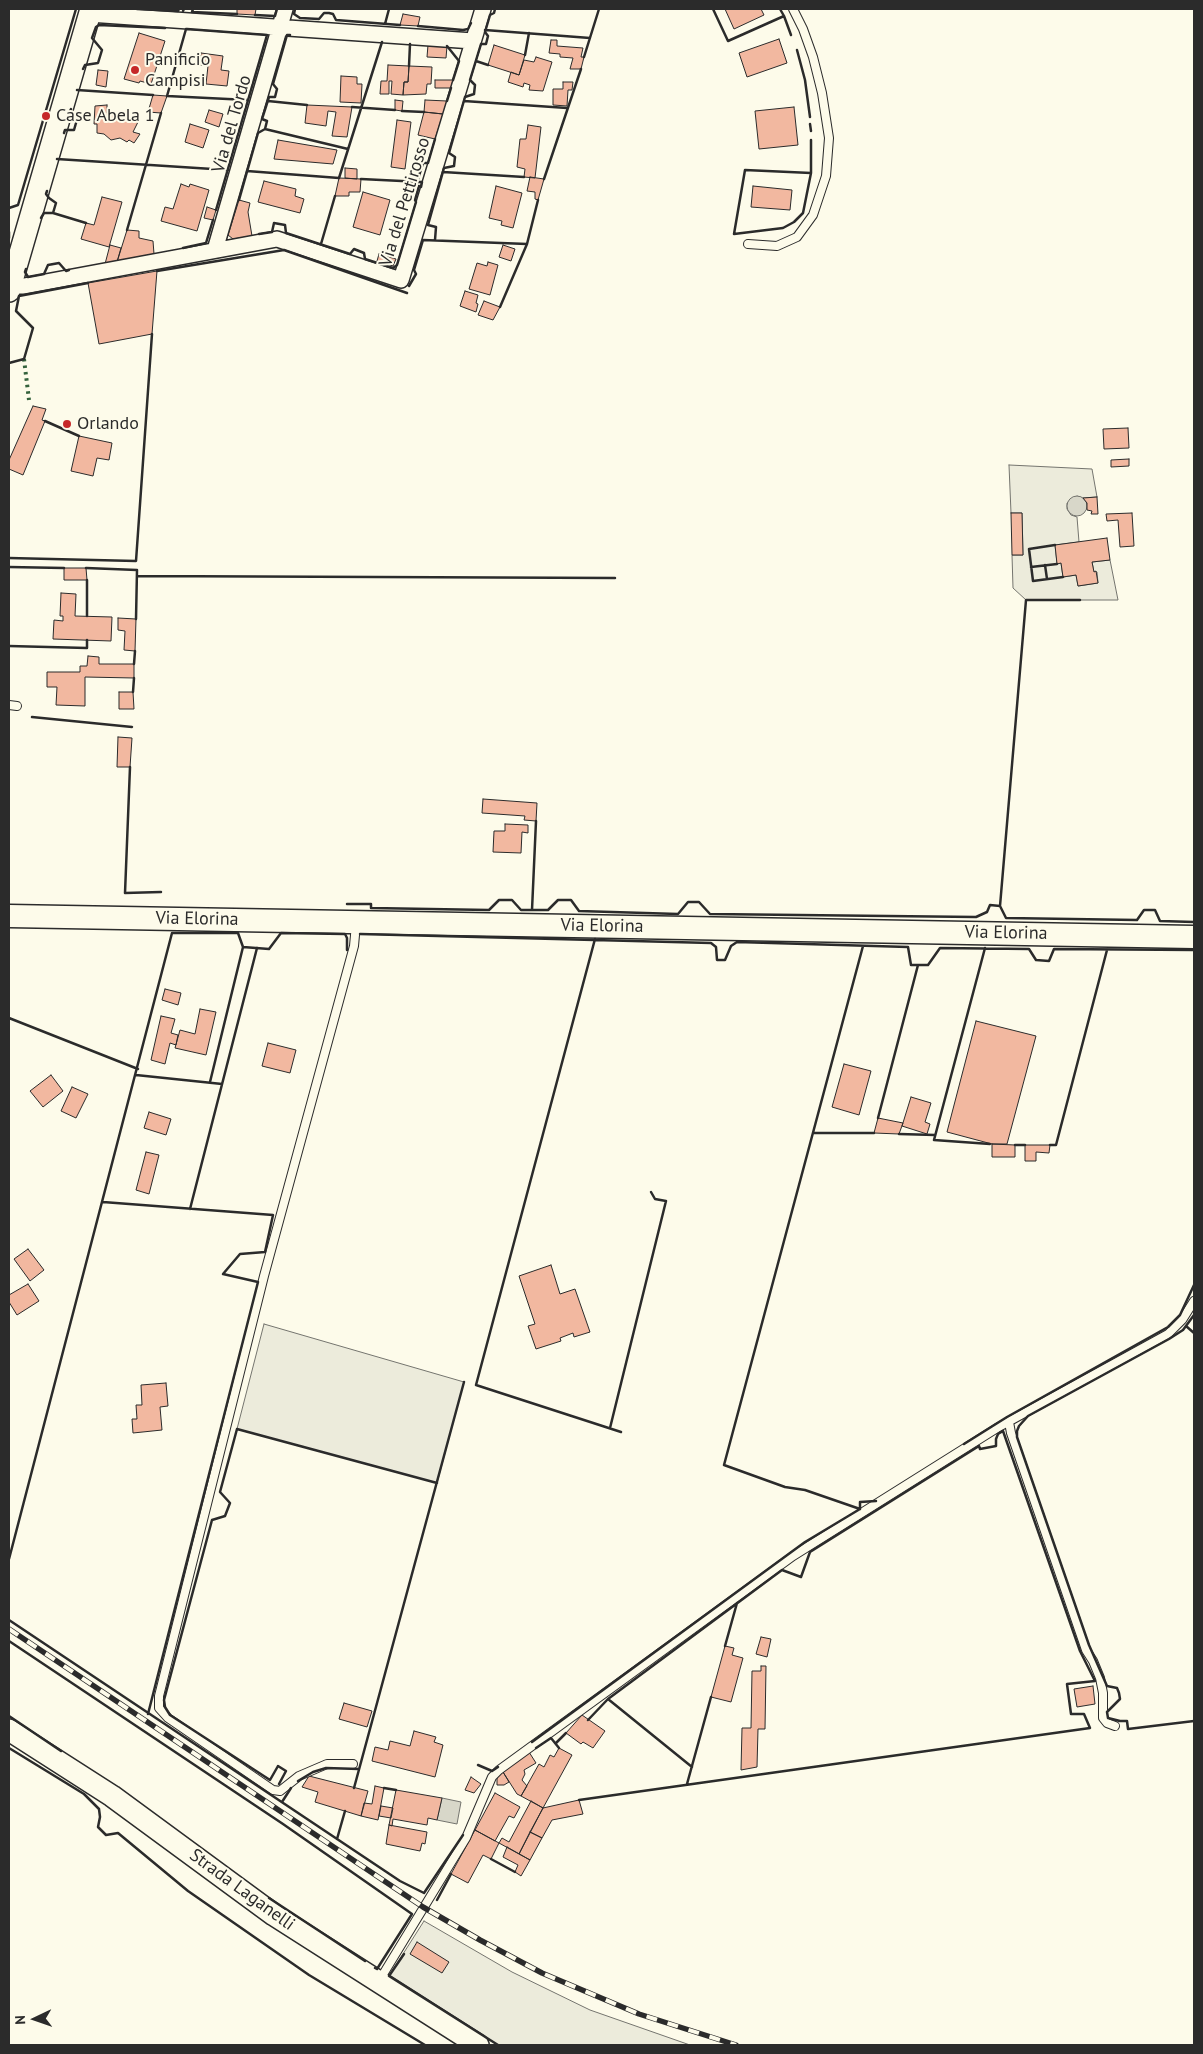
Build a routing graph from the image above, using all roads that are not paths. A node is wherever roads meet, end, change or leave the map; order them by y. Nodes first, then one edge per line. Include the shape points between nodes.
1 (285, 9) edge
2 (483, 9) edge
3 (793, 9) edge
4 (90, 12) edge
5 (280, 28) junction
6 (473, 41) junction
7 (748, 244) dead end
8 (215, 250) junction
9 (9, 288) edge
10 (9, 916) edge
11 (356, 922) junction
12 (1194, 937) edge
13 (1194, 1301) edge
14 (1008, 1422) junction
15 (1115, 1726) dead end
16 (9, 1730) edge
17 (353, 1764) dead end
18 (378, 1982) junction
19 (478, 2045) edge

1 - 5 street, Via del Tordo
2 - 6 street, Via del Pettirosso
3 - 7 lane via 813,57 822,93 829,138 826,176 813,215 797,237 777,246
4 - 5 street
4 - 9 street
5 - 6 street
5 - 8 street, Via del Tordo
6 - 8 street, Via del Pettirosso via 401,280 277,239
8 - 9 street, Via del Pettirosso
10 - 11 main road, Via Elorina
11 - 12 main road, Via Elorina
11 - 17 lane via 354,946 264,1276 159,1696 160,1708 168,1718 273,1790 280,1791 299,1776 327,1764
13 - 14 lane via 1168,1334
14 - 15 lane via 1086,1650 1100,1678 1103,1718
14 - 18 lane via 793,1556 498,1770 466,1838
16 - 18 street, Strada Laganelli via 112,1796 274,1915
18 - 19 street, Strada Laganelli

